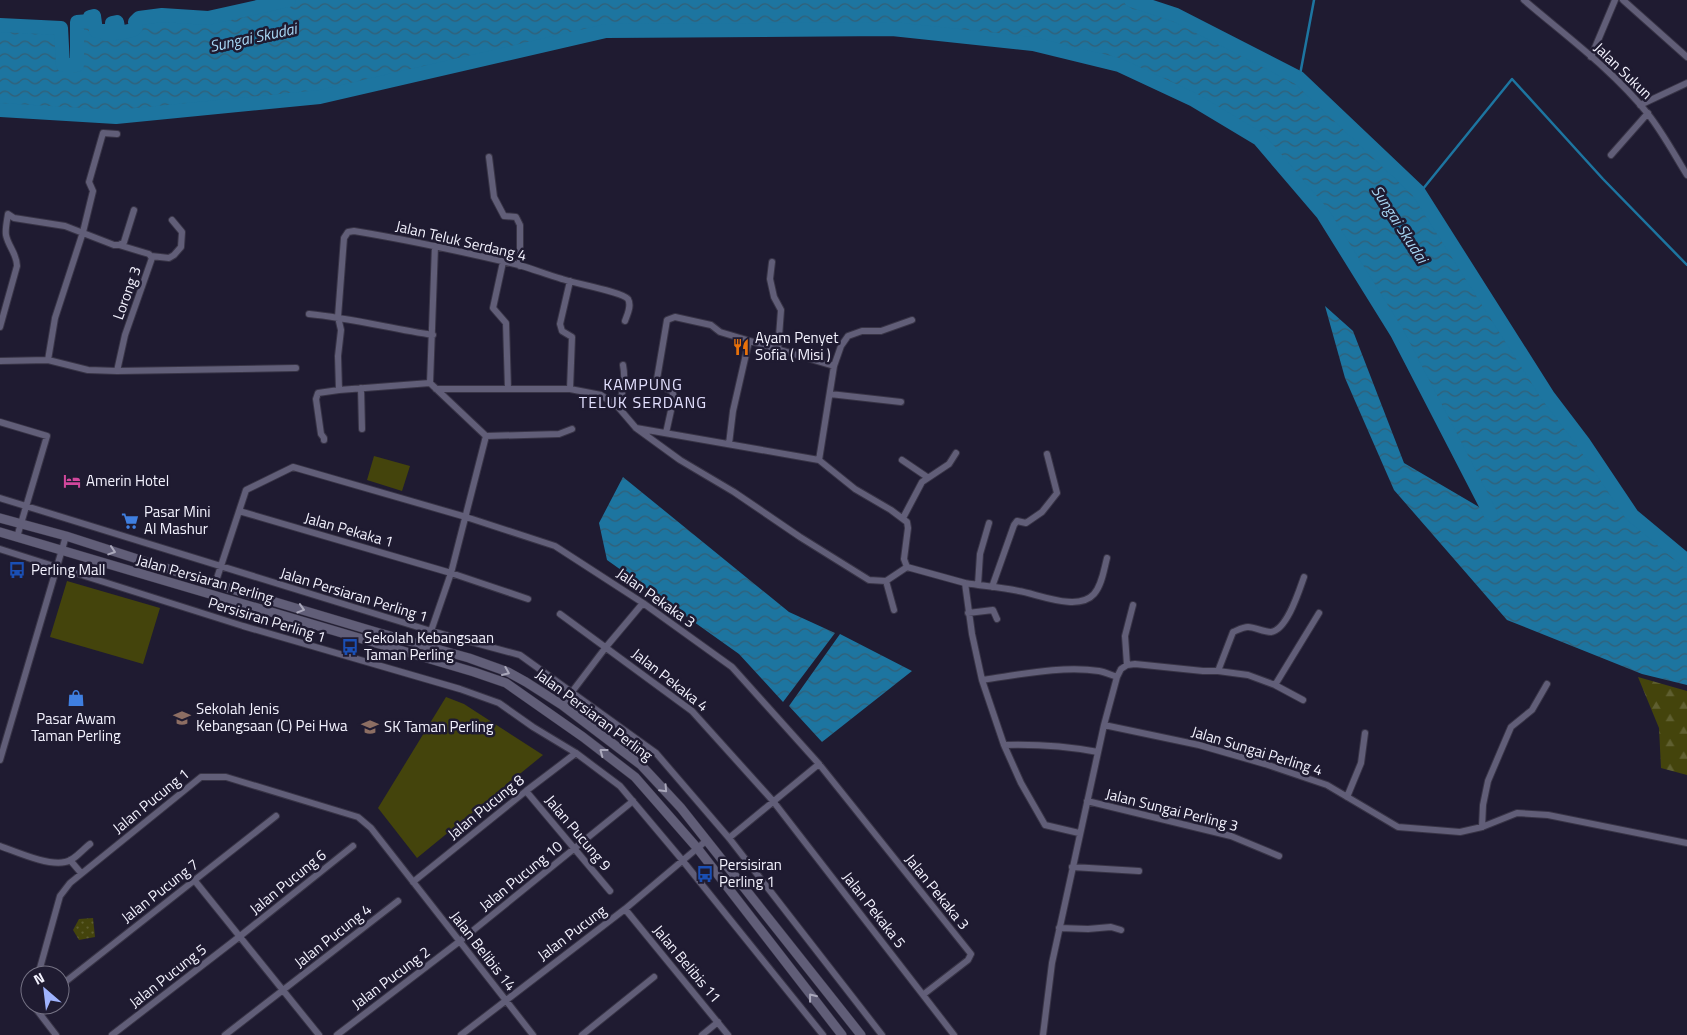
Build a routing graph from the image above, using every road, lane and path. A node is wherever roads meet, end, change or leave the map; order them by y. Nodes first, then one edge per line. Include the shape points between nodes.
1 (1524, 0) edge
2 (1615, 0) edge
3 (1623, 0) edge
4 (1591, 57) junction
5 (1687, 57) edge
6 (1687, 82) edge
7 (1640, 105) junction
8 (1648, 114) junction
9 (117, 134) dead end
10 (1610, 155) dead end
11 (489, 157) dead end
12 (1687, 175) edge
13 (134, 210) dead end
14 (172, 220) dead end
15 (83, 232) junction
16 (120, 245) junction
17 (435, 246) junction
18 (151, 256) junction
19 (503, 262) junction
20 (772, 262) dead end
21 (520, 266) junction
22 (570, 281) junction
23 (309, 314) dead end
24 (338, 317) junction
25 (912, 320) dead end
26 (625, 321) dead end
27 (0, 327) edge
28 (433, 335) junction
29 (749, 341) junction
30 (778, 350) junction
31 (48, 360) junction
32 (0, 361) edge
33 (623, 365) dead end
34 (834, 366) junction
35 (296, 368) dead end
36 (117, 372) junction
37 (430, 383) junction
38 (361, 388) junction
39 (436, 389) junction
40 (508, 389) junction
41 (570, 389) junction
42 (339, 390) junction
43 (830, 394) junction
44 (901, 402) dead end
45 (618, 407) junction
46 (0, 422) edge
47 (636, 428) junction
48 (362, 429) dead end
49 (572, 429) dead end
50 (666, 433) junction
51 (486, 436) junction
52 (324, 440) dead end
53 (729, 444) junction
54 (956, 453) dead end
55 (1048, 454) dead end
56 (818, 460) junction
57 (902, 460) dead end
58 (927, 477) junction
59 (0, 498) edge
60 (26, 506) junction
61 (239, 512) junction
62 (466, 517) junction
63 (0, 518) edge
64 (903, 518) junction
65 (989, 523) dead end
66 (21, 524) junction
67 (0, 532) edge
68 (66, 536) junction
69 (17, 537) junction
70 (0, 549) edge
71 (61, 551) junction
72 (1107, 558) dead end
73 (221, 566) junction
74 (56, 567) junction
75 (907, 567) junction
76 (451, 573) junction
77 (1304, 577) dead end
78 (886, 580) junction
79 (215, 584) junction
80 (965, 584) junction
81 (978, 585) junction
82 (992, 587) junction
83 (528, 599) dead end
84 (643, 603) junction
85 (1133, 605) dead end
86 (894, 610) dead end
87 (968, 613) junction
88 (1319, 613) dead end
89 (560, 614) dead end
90 (997, 619) dead end
91 (430, 631) junction
92 (606, 647) junction
93 (1127, 665) junction
94 (1218, 671) junction
95 (1117, 677) junction
96 (982, 680) junction
97 (1547, 684) dead end
98 (1275, 685) junction
99 (573, 693) junction
100 (1303, 700) dead end
101 (562, 705) junction
102 (1104, 725) junction
103 (1365, 733) dead end
104 (1004, 745) junction
105 (1098, 752) junction
106 (576, 753) junction
107 (0, 760) edge
108 (818, 764) junction
109 (526, 791) junction
110 (1347, 797) junction
111 (633, 801) junction
112 (773, 801) junction
113 (1087, 801) junction
114 (276, 816) dead end
115 (1482, 827) junction
116 (1079, 833) junction
117 (729, 838) junction
118 (708, 840) junction
119 (1687, 843) edge
120 (90, 844) dead end
121 (0, 846) edge
122 (353, 846) dead end
123 (574, 849) junction
124 (698, 849) junction
125 (1279, 856) dead end
126 (70, 860) junction
127 (683, 861) junction
128 (1072, 866) junction
129 (1139, 871) dead end
130 (81, 873) junction
131 (194, 881) junction
132 (413, 882) junction
133 (610, 891) dead end
134 (398, 901) dead end
135 (625, 909) junction
136 (1060, 928) junction
137 (1121, 930) dead end
138 (239, 937) junction
139 (460, 941) junction
140 (41, 965) edge
141 (654, 977) dead end
142 (70, 978) edge
143 (283, 990) junction
144 (924, 994) junction
145 (505, 999) junction
146 (41, 1015) edge
147 (718, 1022) junction
148 (56, 1035) edge
149 (112, 1035) edge
150 (225, 1035) edge
151 (319, 1035) edge
152 (337, 1035) edge
153 (460, 1035) edge
154 (533, 1035) edge
155 (582, 1035) edge
156 (702, 1035) edge
157 (728, 1035) edge
158 (822, 1035) edge
159 (842, 1035) edge
160 (860, 1035) edge
161 (882, 1035) edge
162 (954, 1035) edge
163 (1043, 1035) edge

1 - 4 street, Jalan Sukun
2 - 4 street
3 - 5 street
4 - 7 street, Jalan Sukun
6 - 7 street
7 - 8 street, Jalan Sukun
8 - 10 street
8 - 12 street, Jalan Sukun
9 - 15 street via 103,133 89,182 93,192
11 - 21 street via 494,197 504,216 516,217 520,225
13 - 16 street via 124,242
14 - 18 street via 182,232 181,247 169,258
15 - 16 street, Lorong 3
15 - 27 street, Lorong 3 via 8,214 5,233 18,266
15 - 31 street via 55,318
16 - 18 street, Lorong 3
17 - 19 street, Jalan Teluk Serdang 4
17 - 24 street, Jalan Teluk Serdang 4 via 348,232 344,238
17 - 28 street
18 - 36 street, Lorong 3 via 125,335
19 - 21 street, Jalan Teluk Serdang 4
19 - 40 street via 494,308 506,323
20 - 30 street via 770,279 774,297 782,310
21 - 22 street, Jalan Teluk Serdang 4
22 - 26 street, Jalan Teluk Serdang 4 via 626,297 630,305
22 - 41 street via 560,324 562,331 572,337
23 - 24 street
24 - 28 street
24 - 42 street via 341,330
25 - 34 street via 881,331 862,330 848,336
28 - 37 street
29 - 30 street
29 - 50 street via 720,332 711,325 675,317 667,320 657,379 660,386 672,391 674,397
29 - 53 street
30 - 34 street
31 - 32 street
31 - 36 street via 88,370
33 - 45 street via 626,376
34 - 43 street
35 - 36 street
37 - 38 street
37 - 39 street
38 - 42 street
38 - 48 street
39 - 40 street
39 - 51 street
40 - 41 street
41 - 45 street via 601,395
42 - 52 street via 316,396
43 - 44 street
43 - 56 street
45 - 47 street
46 - 60 street via 47,436
47 - 50 street
47 - 78 street via 680,460 869,580
49 - 51 street via 558,434
50 - 53 street
51 - 62 street
53 - 56 street
54 - 58 street via 949,464
55 - 82 street via 1057,493 1042,512 1014,525
56 - 64 street via 855,489
57 - 58 street
58 - 64 street
59 - 60 street
60 - 66 street
60 - 73 street
61 - 62 street, Jalan Pekaka 3 via 246,490 293,467
61 - 73 street, Jalan Pekaka 3
61 - 76 street, Jalan Pekaka 1
62 - 76 street
62 - 84 street, Jalan Pekaka 3 via 555,546
63 - 66 main road, Jalan Persiaran Perling
64 - 75 street via 908,528 904,559
65 - 81 street via 980,554
66 - 68 main road, Jalan Persiaran Perling
66 - 69 street
67 - 69 main road, Jalan Persiaran Perling
68 - 71 street
68 -> 79 main road, Jalan Persiaran Perling
69 - 71 main road, Jalan Persiaran Perling
70 - 74 street, Persisiran Perling 1
71 - 74 street
124 -> 71 main road, Jalan Persiaran Perling via 635,777 506,683
72 - 82 street via 1099,584 1093,595 1085,600 1061,601
73 - 79 street, Jalan Pekaka 3
73 - 91 street, Jalan Persiaran Perling 1
74 - 106 street, Persisiran Perling 1 via 499,703
74 - 107 street
75 - 78 street
75 - 80 street
76 - 83 street, Jalan Pekaka 1
76 - 91 street
77 - 94 street via 1296,601 1282,625 1270,632 1247,626 1233,632
78 - 86 street
79 -> 101 main road, Jalan Persiaran Perling via 469,658 508,672
80 - 81 street
80 - 87 street
81 - 82 street
84 - 92 street
84 - 108 street, Jalan Pekaka 3 via 732,667
85 - 93 street via 1125,636
87 - 90 street via 993,610
87 - 96 street
88 - 98 street
89 - 92 street, Jalan Pekaka 4
91 - 99 street, Jalan Persiaran Perling 1 via 520,655
92 - 99 street
92 - 112 street, Jalan Pekaka 4 via 692,711
93 - 94 street
93 - 95 street
94 - 98 street via 1248,675
95 - 96 street via 1100,671 1074,669
95 - 102 street
96 - 104 street
97 - 115 street via 1532,710 1511,727 1488,782
98 - 100 street
99 - 101 street
99 - 117 street, Jalan Persiaran Perling 1 via 656,753
101 -> 118 main road, Jalan Persiaran Perling via 641,765
102 - 105 street
102 - 110 street, Jalan Sungai Perling 4 via 1199,745 1265,764 1327,785
103 - 110 street via 1361,763
104 - 105 street via 1044,744
104 - 116 street via 1045,825
105 - 113 street
106 - 109 street, Jalan Pucung 8
106 - 111 street via 620,786
108 - 112 street
108 - 144 street, Jalan Pekaka 3 via 971,954 968,960
109 - 123 street, Jalan Pucung 9
109 - 132 street, Jalan Pucung 8
110 - 115 street, Jalan Sungai Perling 4 via 1398,827 1460,832
111 - 123 street, Jalan Pucung 10
111 - 127 street
112 - 117 street
112 - 144 street, Jalan Pekaka 5
113 - 116 street
113 - 125 street, Jalan Sungai Perling 3 via 1231,836
114 - 131 street, Jalan Pucung 7
115 - 119 street, Jalan Sungai Perling 4 via 1516,813
116 - 128 street
117 - 161 street, Jalan Persiaran Perling 1
118 - 124 street, Jalan Pucung
118 - 160 main road, Jalan Persiaran Perling
120 - 126 street
121 - 126 street via 47,862
122 - 138 street, Jalan Pucung 6
123 - 133 street, Jalan Pucung 9
123 - 139 street, Jalan Pucung 10
124 - 127 street, Jalan Pucung
159 -> 124 main road, Jalan Persiaran Perling
126 - 130 street
127 - 135 street, Jalan Pucung
127 - 158 street
128 - 129 street
128 - 136 street
130 - 132 street, Jalan Pucung 1 via 201,777 226,777 358,816
130 - 140 street, Jalan Pucung 1 via 60,896
131 - 138 street
131 - 142 street, Jalan Pucung 7
132 - 139 street, Jalan Belibis 14
134 - 143 street, Jalan Pucung 4
135 - 145 street, Jalan Pucung
135 - 147 street, Jalan Belibis 11
136 - 137 street via 1111,927
136 - 163 street
138 - 143 street
138 - 149 street, Jalan Pucung 5
139 - 145 street, Jalan Belibis 14
139 - 152 street, Jalan Pucung 2
141 - 155 street
143 - 150 street, Jalan Pucung 4
143 - 151 street
144 - 162 street, Jalan Pekaka 5
145 - 153 street, Jalan Pucung
145 - 154 street, Jalan Belibis 14
146 - 148 street
147 - 156 street
147 - 157 street, Jalan Belibis 11

